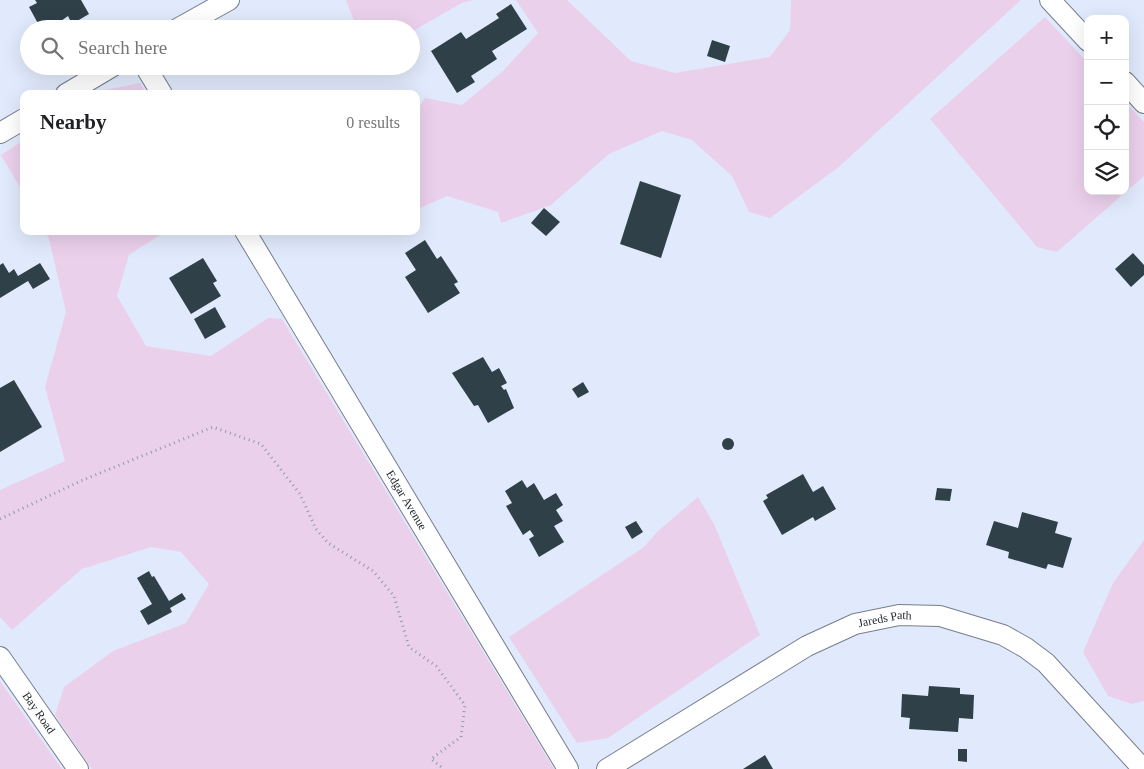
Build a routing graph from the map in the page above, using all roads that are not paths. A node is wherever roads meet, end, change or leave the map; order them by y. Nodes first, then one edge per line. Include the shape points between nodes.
1 (229, 0) edge
2 (1050, 0) edge
3 (193, 20) edge
4 (1084, 38) edge
5 (98, 75) edge
6 (151, 75) edge
7 (1129, 86) edge
8 (73, 90) edge
9 (160, 90) edge
10 (1144, 103) edge
11 (20, 121) edge
12 (0, 133) edge
13 (247, 235) edge
14 (0, 656) edge
15 (78, 769) edge
16 (568, 769) edge
17 (607, 769) edge
18 (1143, 769) edge

1 - 3 street
2 - 4 street
5 - 8 street
6 - 9 street
7 - 10 street
11 - 12 street
13 - 16 street, Edgar Avenue
14 - 15 street, Bay Road
17 - 18 street, Jareds Path via 807,646 855,624 899,614 940,616 1004,635 1026,648 1046,663

